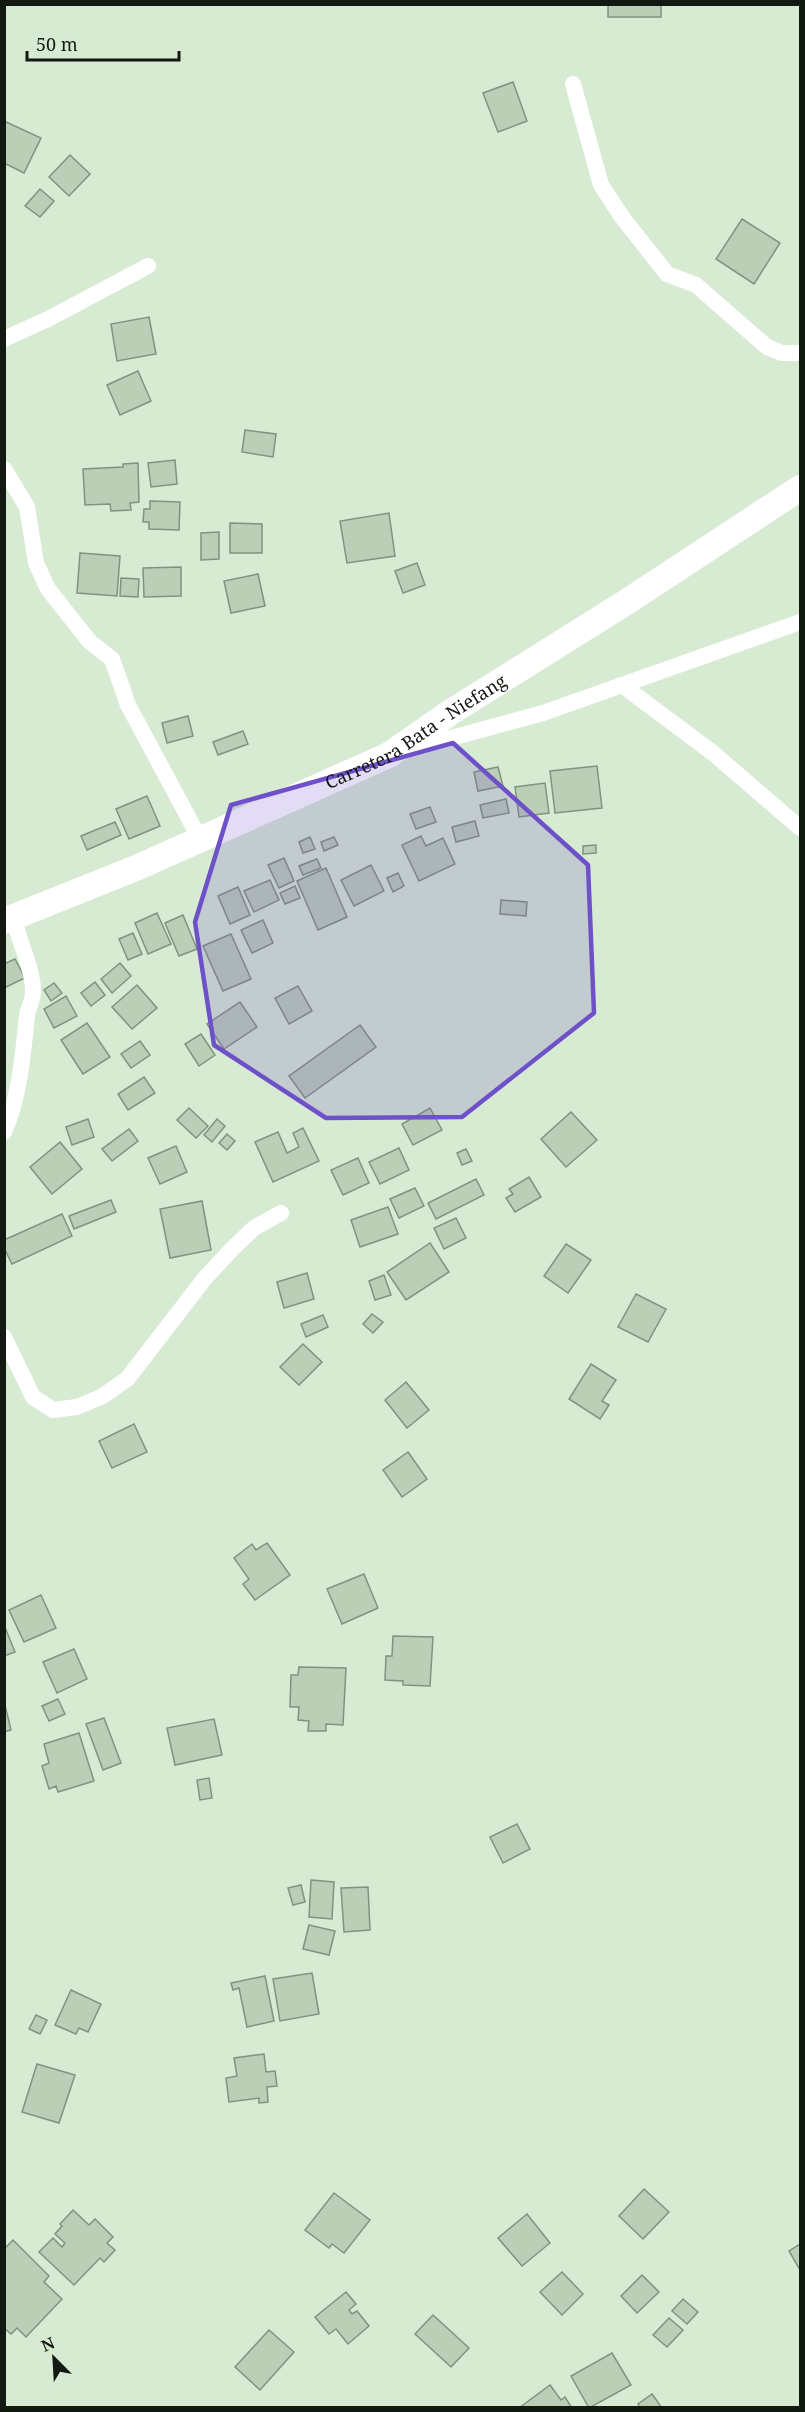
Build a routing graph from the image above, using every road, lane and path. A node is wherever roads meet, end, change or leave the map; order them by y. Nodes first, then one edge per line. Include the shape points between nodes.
1 (573, 84) dead end
2 (148, 266) dead end
3 (4, 339) edge
4 (801, 353) edge
5 (4, 470) edge
6 (801, 488) edge
7 (801, 622) edge
8 (622, 685) junction
9 (389, 755) junction
10 (801, 828) edge
11 (200, 839) junction
12 (9, 920) edge
13 (4, 1132) edge
14 (281, 1213) dead end
15 (4, 1337) edge

1 - 4 street via 601,185 667,274 696,285 767,347 782,353
2 - 3 street
5 - 11 street via 27,507 36,563 48,589 90,642 112,659 128,705
6 - 9 main road, Carretera Bata - Niefang
7 - 8 street
8 - 9 street via 543,713
8 - 10 street via 713,753
9 - 11 main road, Carretera Bata - Niefang
11 - 12 main road, Carretera Bata - Niefang
12 - 13 street via 30,970 33,994 18,1084
14 - 15 street via 254,1228 233,1248 128,1378 103,1396 77,1407 53,1410 33,1397

